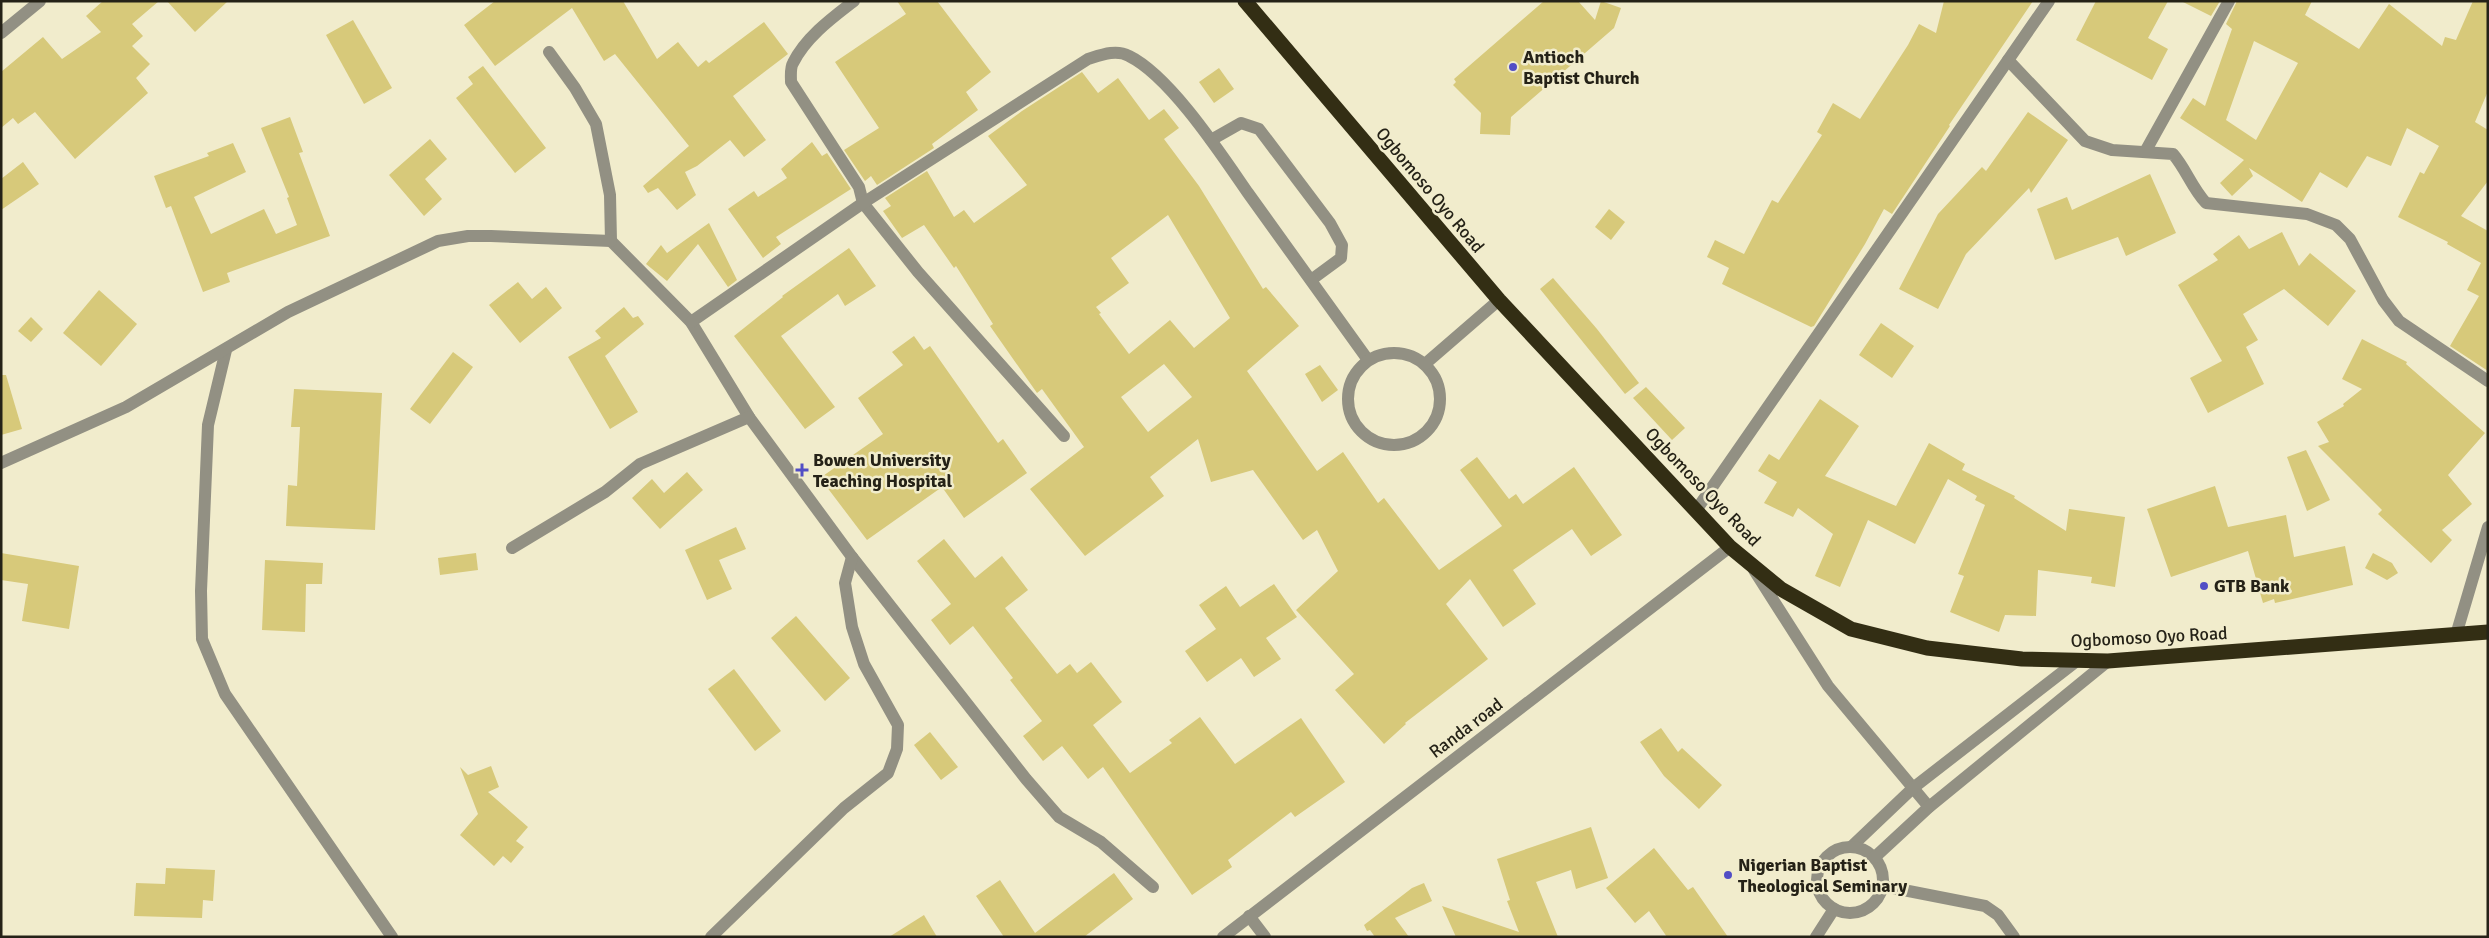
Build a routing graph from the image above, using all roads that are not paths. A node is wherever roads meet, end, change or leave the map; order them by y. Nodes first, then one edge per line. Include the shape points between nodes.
1 (40, 1) edge
2 (854, 1) edge
3 (1245, 1) edge
4 (2049, 1) edge
5 (2229, 1) edge
6 (1, 33) edge
7 (549, 52) dead end
8 (2008, 60) junction
9 (1211, 140) junction
10 (2144, 152) junction
11 (863, 202) junction
12 (611, 241) junction
13 (1311, 280) junction
14 (1499, 300) junction
15 (691, 322) junction
16 (226, 350) junction
17 (1368, 360) junction
18 (1425, 364) junction
19 (2488, 381) edge
20 (749, 417) junction
21 (1064, 436) dead end
22 (1, 463) edge
23 (1697, 509) junction
24 (2488, 527) edge
25 (1730, 547) junction
26 (512, 548) dead end
27 (852, 557) junction
28 (1748, 562) junction
29 (2488, 632) edge
30 (2456, 635) junction
31 (2078, 660) junction
32 (2108, 661) junction
33 (1913, 788) junction
34 (1929, 807) junction
35 (1851, 847) junction
36 (1875, 857) junction
37 (1883, 886) junction
38 (1153, 887) dead end
39 (1834, 909) junction
40 (1249, 916) junction
41 (392, 937) edge
42 (711, 937) edge
43 (1223, 937) edge
44 (1265, 937) edge
45 (1816, 937) edge
46 (2014, 937) edge

1 - 6 street
2 - 11 street via 827,22 800,53 792,64 791,82 859,186
3 - 14 highway, Ogbomoso Oyo Road
4 - 8 street
5 - 10 street
7 - 12 street via 596,124 610,195
8 - 10 street via 2085,141 2112,150
8 - 23 street
9 - 11 street via 1171,91 1144,65 1127,54 1110,53 1088,59
9 - 13 street
9 - 13 street via 1241,123 1259,129 1330,223 1342,245 1342,258
10 - 19 street via 2172,154 2206,203 2307,214 2336,225 2350,239 2383,300 2399,321
11 - 15 street
11 - 21 street via 918,272
12 - 15 street
12 - 16 street via 491,236 438,241 288,312 244,336
13 - 17 street
14 - 18 street
14 - 23 highway, Ogbomoso Oyo Road
15 - 20 street
16 - 22 street via 126,407
16 - 41 street via 208,425 202,640 225,694
17 - 18 street via 1391,352 1409,355
17 - 18 street via 1352,378 1348,390 1350,414 1359,429 1373,441 1397,446 1420,438 1436,420 1440,396 1433,373
20 - 26 street via 640,464 605,492
20 - 27 street
23 - 25 highway, Ogbomoso Oyo Road
24 - 30 street
25 - 28 highway, Ogbomoso Oyo Road
25 - 40 street, Randa road
27 - 38 street via 1059,817 1101,842
27 - 42 street via 845,583 852,627 864,664 898,724 897,749 888,773 844,808
28 - 31 highway, Ogbomoso Oyo Road via 1781,589 1851,629 1927,648 2022,659
28 - 33 street via 1828,686
29 - 30 highway, Ogbomoso Oyo Road
30 - 32 highway, Ogbomoso Oyo Road
31 - 32 highway, Ogbomoso Oyo Road
31 - 33 street
32 - 34 street
33 - 34 street
33 - 35 street
34 - 36 street
35 - 36 street via 1860,848
35 - 39 street via 1832,852 1820,867 1821,895
36 - 37 street via 1883,876
37 - 39 street via 1876,900 1865,910 1844,912
37 - 46 street via 1986,906 1998,915
39 - 45 street
40 - 43 street, Randa road
40 - 44 street

